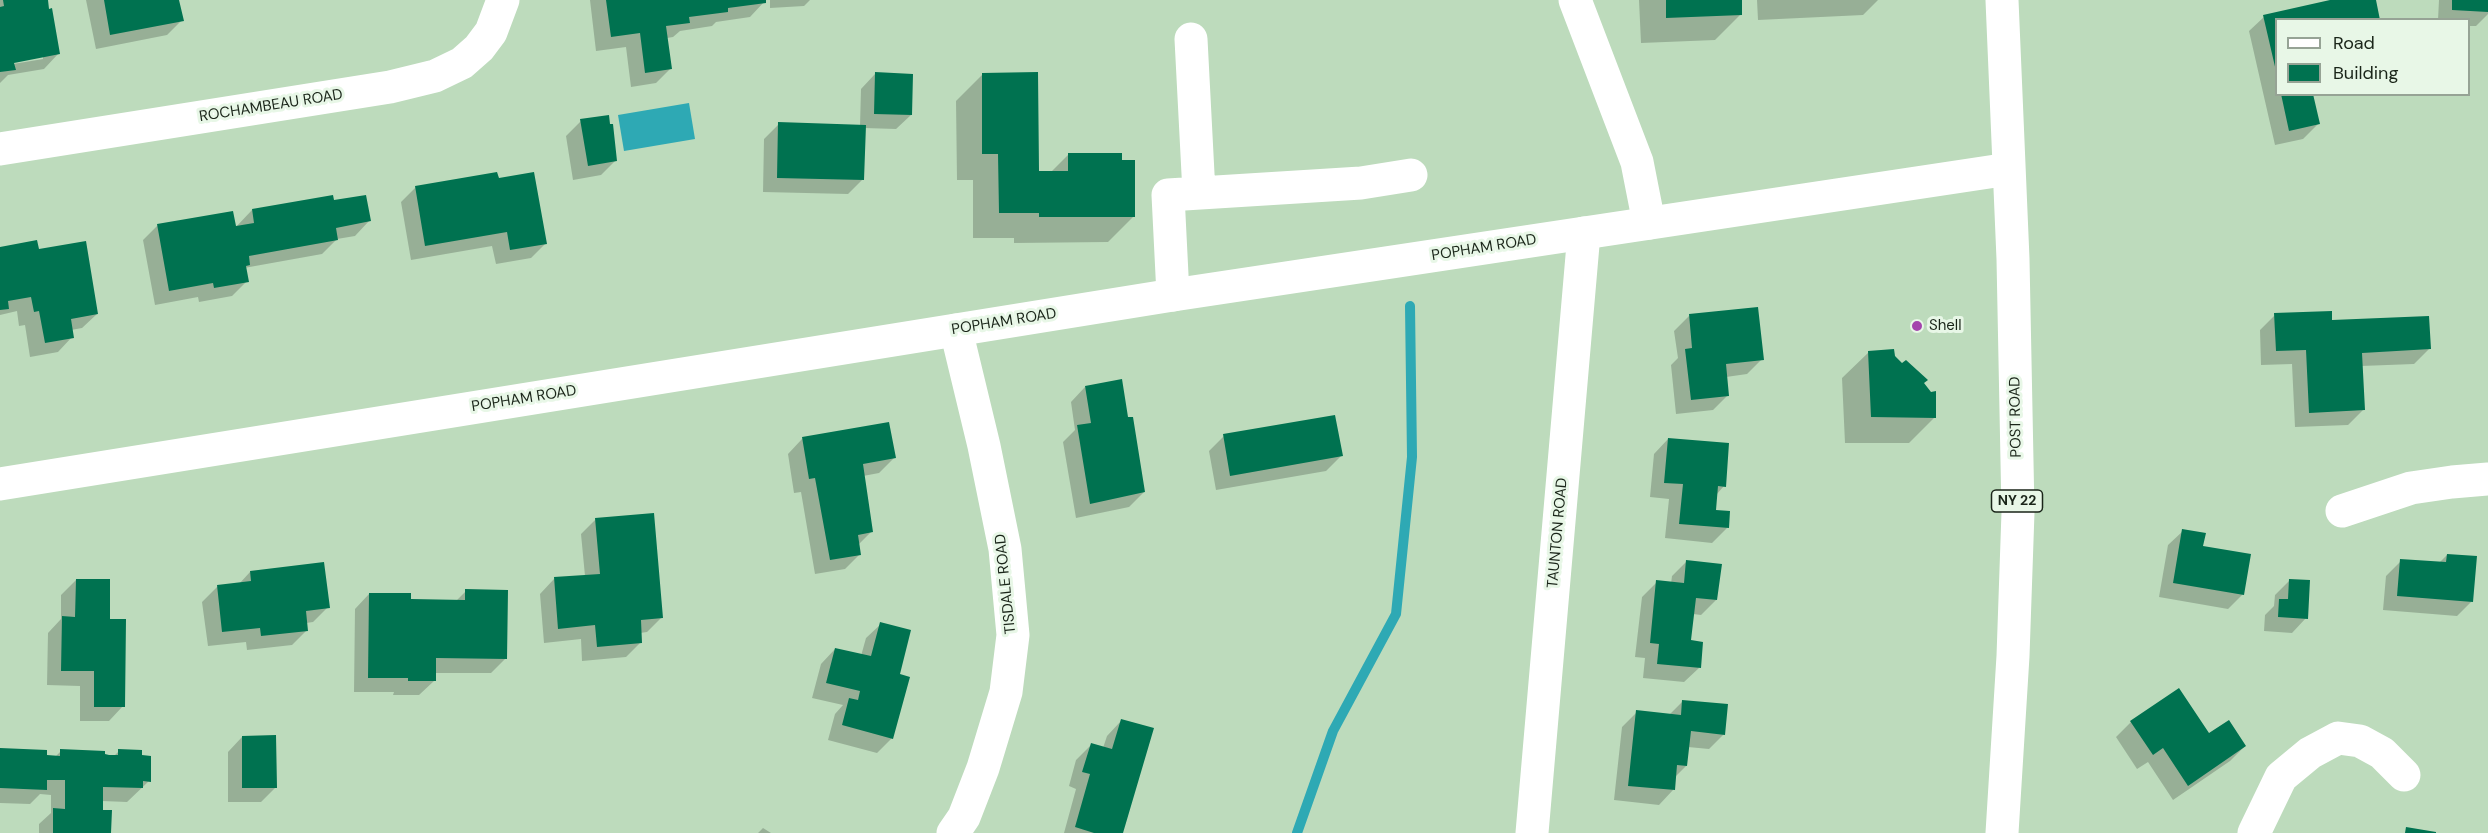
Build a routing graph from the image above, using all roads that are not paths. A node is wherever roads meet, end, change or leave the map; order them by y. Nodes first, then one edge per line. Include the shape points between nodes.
1 (503, 0) edge
2 (1575, 0) edge
3 (2002, 0) edge
4 (1191, 39) dead end
5 (0, 149) edge
6 (2009, 169) junction
7 (1412, 175) dead end
8 (1199, 193) junction
9 (1649, 223) junction
10 (1584, 233) junction
11 (1173, 295) junction
12 (956, 330) junction
13 (2488, 479) edge
14 (0, 484) edge
15 (2342, 511) dead end
16 (2404, 775) dead end
17 (953, 833) edge
18 (1532, 833) edge
19 (2002, 833) edge
20 (2254, 833) edge

1 - 5 main road, ROCHAMBEAU ROAD via 491,32 479,48 462,63 435,76 390,87
2 - 9 main road via 1637,162
3 - 6 main road, POST ROAD / NY 22
4 - 8 main road
6 - 9 main road, POPHAM ROAD
6 - 19 main road, POST ROAD / NY 22 via 2018,512
7 - 8 main road via 1361,183
8 - 11 main road via 1168,195
9 - 10 main road, POPHAM ROAD
10 - 11 main road, POPHAM ROAD
10 - 18 main road, TAUNTON ROAD
11 - 12 main road, POPHAM ROAD
12 - 14 main road, POPHAM ROAD
12 - 17 main road, TISDALE ROAD via 1005,549 1013,635 1006,692 983,768 964,817
13 - 15 main road via 2410,488
16 - 20 main road via 2382,753 2360,741 2338,738 2310,753 2281,777

